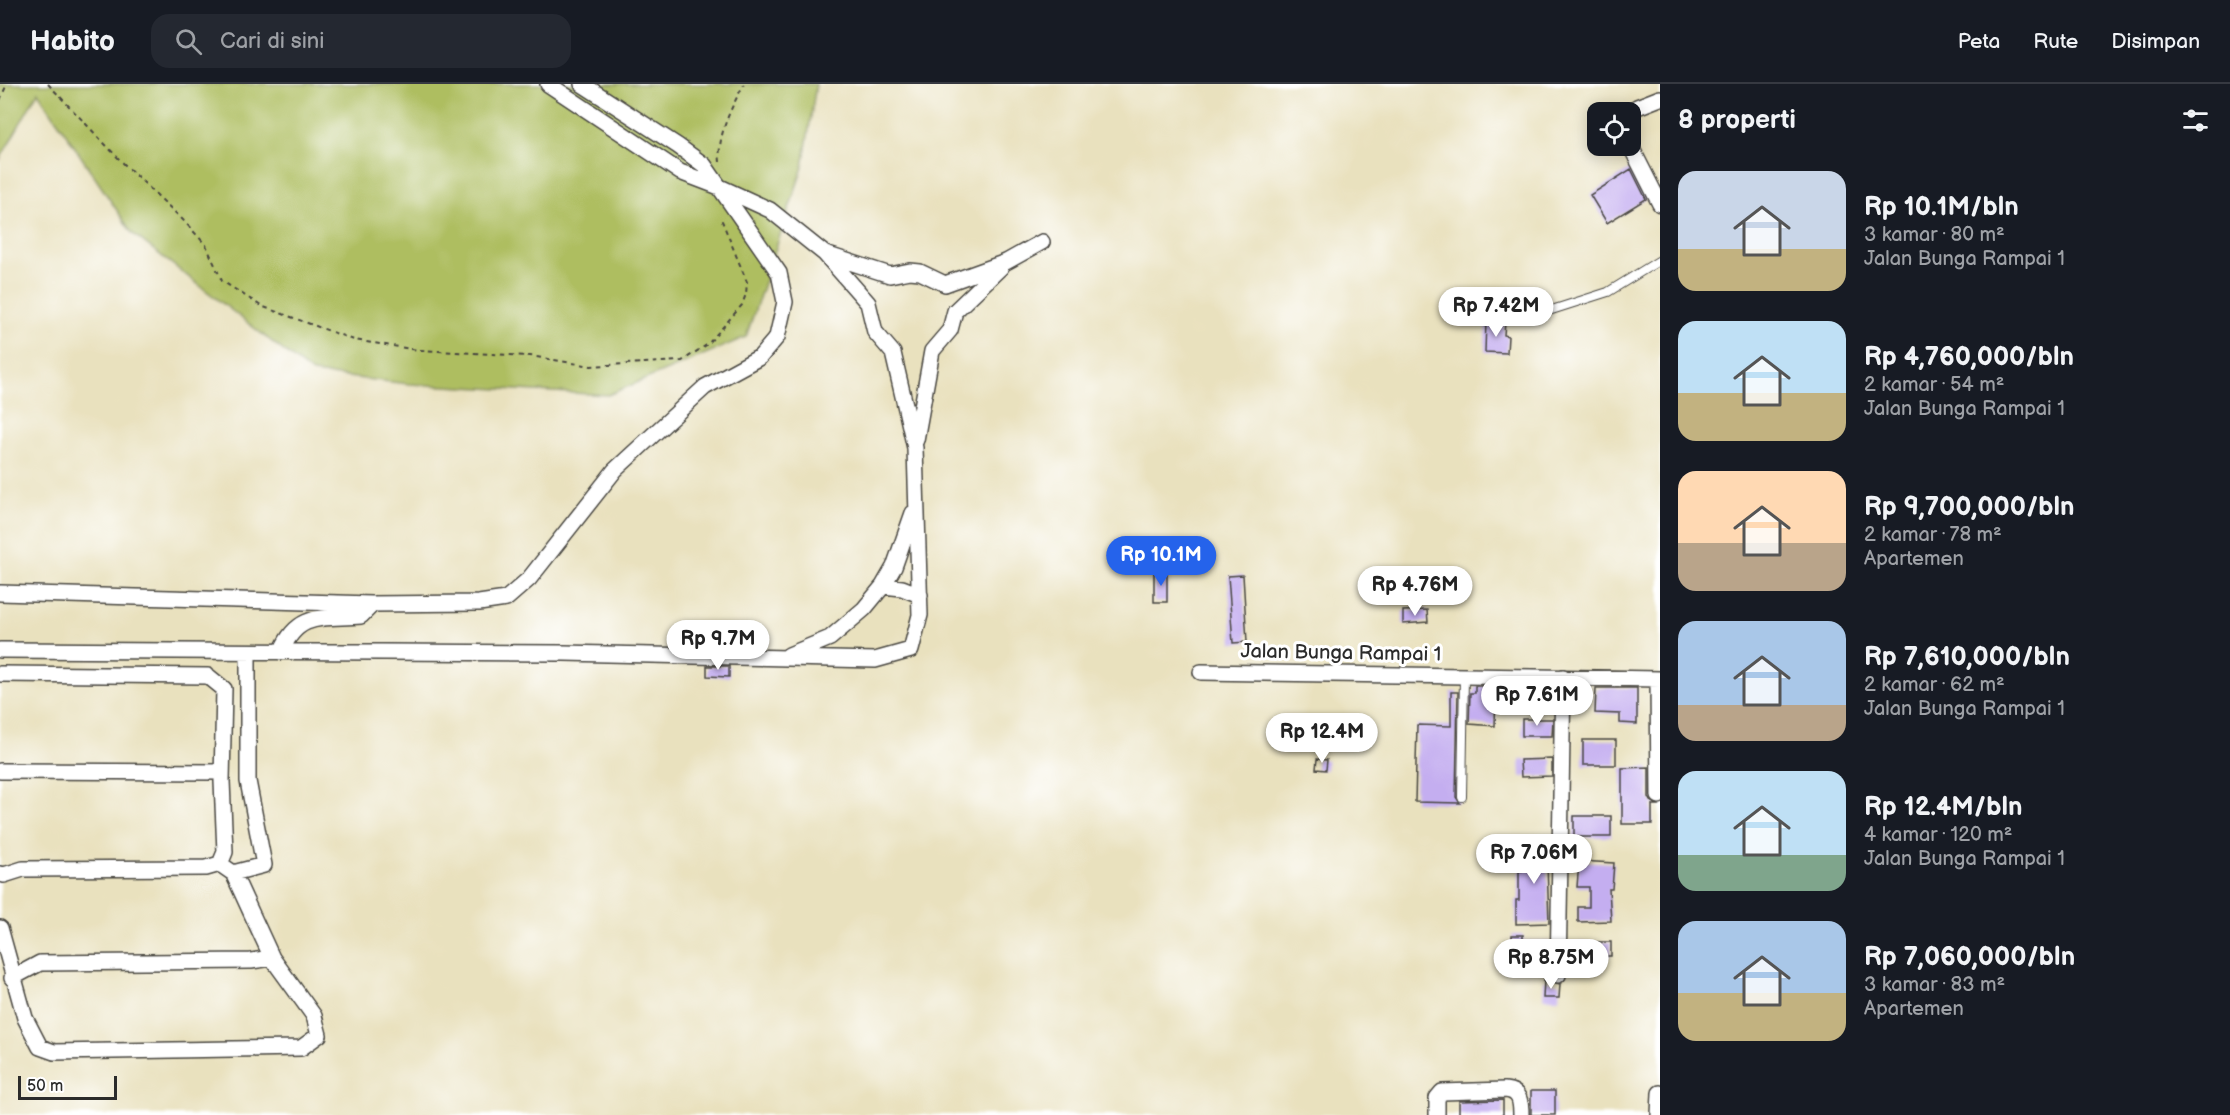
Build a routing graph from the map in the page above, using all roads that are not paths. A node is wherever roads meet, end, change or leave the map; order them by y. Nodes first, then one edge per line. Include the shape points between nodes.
1 (548, 84) edge
2 (582, 84) edge
3 (1660, 98) edge
4 (1641, 105) edge
5 (1635, 156) edge
6 (722, 188) junction
7 (1660, 204) edge
8 (1042, 242) dead end
9 (825, 254) junction
10 (1660, 260) edge
11 (1006, 262) junction
12 (1536, 315) dead end
13 (915, 448) junction
14 (917, 499) junction
15 (883, 586) junction
16 (0, 593) edge
17 (920, 595) junction
18 (373, 604) junction
19 (0, 650) edge
20 (248, 652) junction
21 (281, 652) junction
22 (783, 657) junction
23 (1201, 672) dead end
24 (0, 674) edge
25 (1464, 676) junction
26 (1563, 677) junction
27 (1659, 679) edge
28 (0, 771) edge
29 (222, 772) junction
30 (1659, 796) edge
31 (1462, 797) dead end
32 (220, 864) junction
33 (233, 873) junction
34 (0, 874) edge
35 (0, 928) edge
36 (272, 958) junction
37 (1558, 975) dead end
38 (12, 978) junction
39 (1660, 1093) edge
40 (1437, 1115) edge
41 (1521, 1115) edge
42 (1659, 1115) edge

1 - 6 street via 680,172
2 - 6 street via 676,144 704,165
3 - 4 street
5 - 7 street
6 - 9 street via 770,210
6 - 18 street via 779,273 785,302 777,337 760,357 705,387 615,470 529,579 506,599
8 - 11 street
9 - 11 street via 890,275 920,272 945,284
9 - 13 street via 868,303 875,332 893,353
10 - 12 lane via 1608,291
11 - 13 street via 955,311 950,330 932,351
13 - 14 street
14 - 15 street via 894,567
14 - 17 street
15 - 17 street
15 - 22 street via 864,609 830,638
16 - 18 street
17 - 22 street via 920,615 911,650 875,660
18 - 21 street via 361,616 312,618 288,636
19 - 20 street
20 - 21 street
20 - 33 street via 248,781 264,866
21 - 22 street
23 - 25 street, Jalan Bunga Rampai 1
24 - 29 street via 208,676 224,689
25 - 26 street, Jalan Bunga Rampai 1
25 - 31 lane
26 - 27 street, Jalan Bunga Rampai 1
26 - 37 street
27 - 30 street
28 - 29 street
29 - 32 street via 225,852
32 - 33 street
32 - 34 street via 206,868 23,869
33 - 36 street
35 - 38 street
36 - 38 street via 40,963
36 - 38 street via 314,1016 319,1035 301,1048 54,1052 40,1047
39 - 42 street
40 - 41 street via 1437,1098 1442,1092 1511,1090 1521,1102

